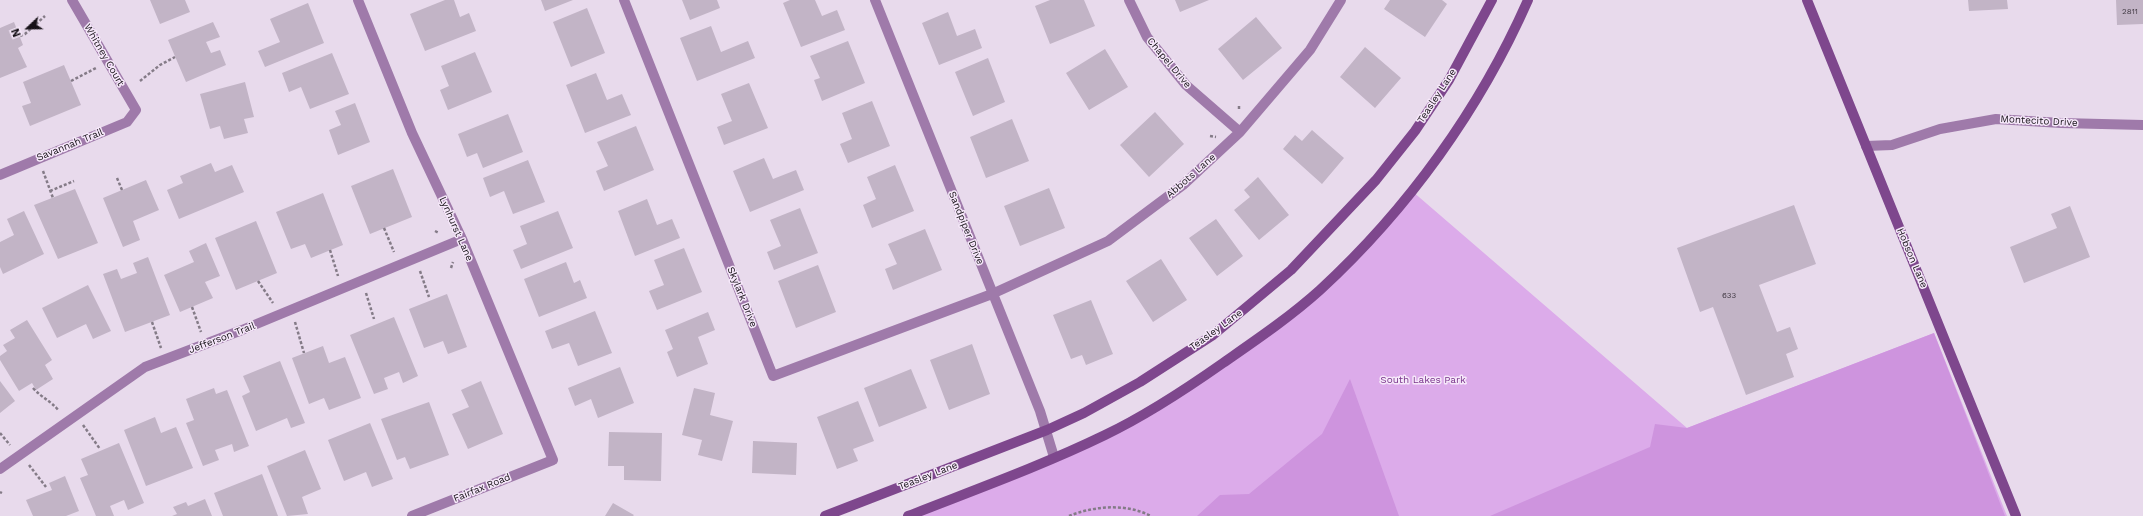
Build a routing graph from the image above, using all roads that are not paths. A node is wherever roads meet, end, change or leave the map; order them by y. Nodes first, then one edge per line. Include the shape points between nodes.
1 (72, 0) edge
2 (358, 0) edge
3 (624, 0) edge
4 (875, 0) edge
5 (1129, 0) edge
6 (1341, 0) edge
7 (1492, 0) edge
8 (1528, 0) edge
9 (1807, 0) edge
10 (136, 110) joint
11 (2143, 125) edge
12 (1240, 132) junction
13 (1866, 146) junction
14 (0, 174) edge
15 (462, 239) junction
16 (992, 294) junction
17 (1047, 430) junction
18 (1054, 457) junction
19 (553, 460) joint
20 (0, 468) edge
21 (412, 516) edge
22 (825, 516) edge
23 (908, 516) edge
24 (2016, 516) edge

1 - 10 street, Whitney Court
2 - 15 street, Lynhurst Lane via 412,133
3 - 16 street, Skylark Drive via 773,376
4 - 16 street, Sandpiper Drive
5 - 12 street, Chapel Drive via 1147,37 1186,85
6 - 12 street, Abbots Lane via 1310,50
7 - 17 main road, Teasley Lane via 1449,80 1415,131 1376,180 1291,270 1213,335 1140,382
8 - 18 main road via 1492,76 1441,152 1401,205 1319,291 1246,347 1169,400 1106,435
9 - 13 main road, Hobson Lane
10 - 14 street, Savannah Trail via 127,122
11 - 13 street, Montecito Drive via 1996,119 1940,129 1892,146
12 - 16 street, Abbots Lane via 1183,186 1108,241
13 - 24 main road, Hobson Lane
15 - 19 street, Lynhurst Lane
15 - 20 street, Jefferson Trail via 242,330 145,367
16 - 17 street, Sandpiper Drive
17 - 18 street, Sandpiper Drive
17 - 22 main road, Teasley Lane
18 - 23 main road
19 - 21 street, Fairfax Road

